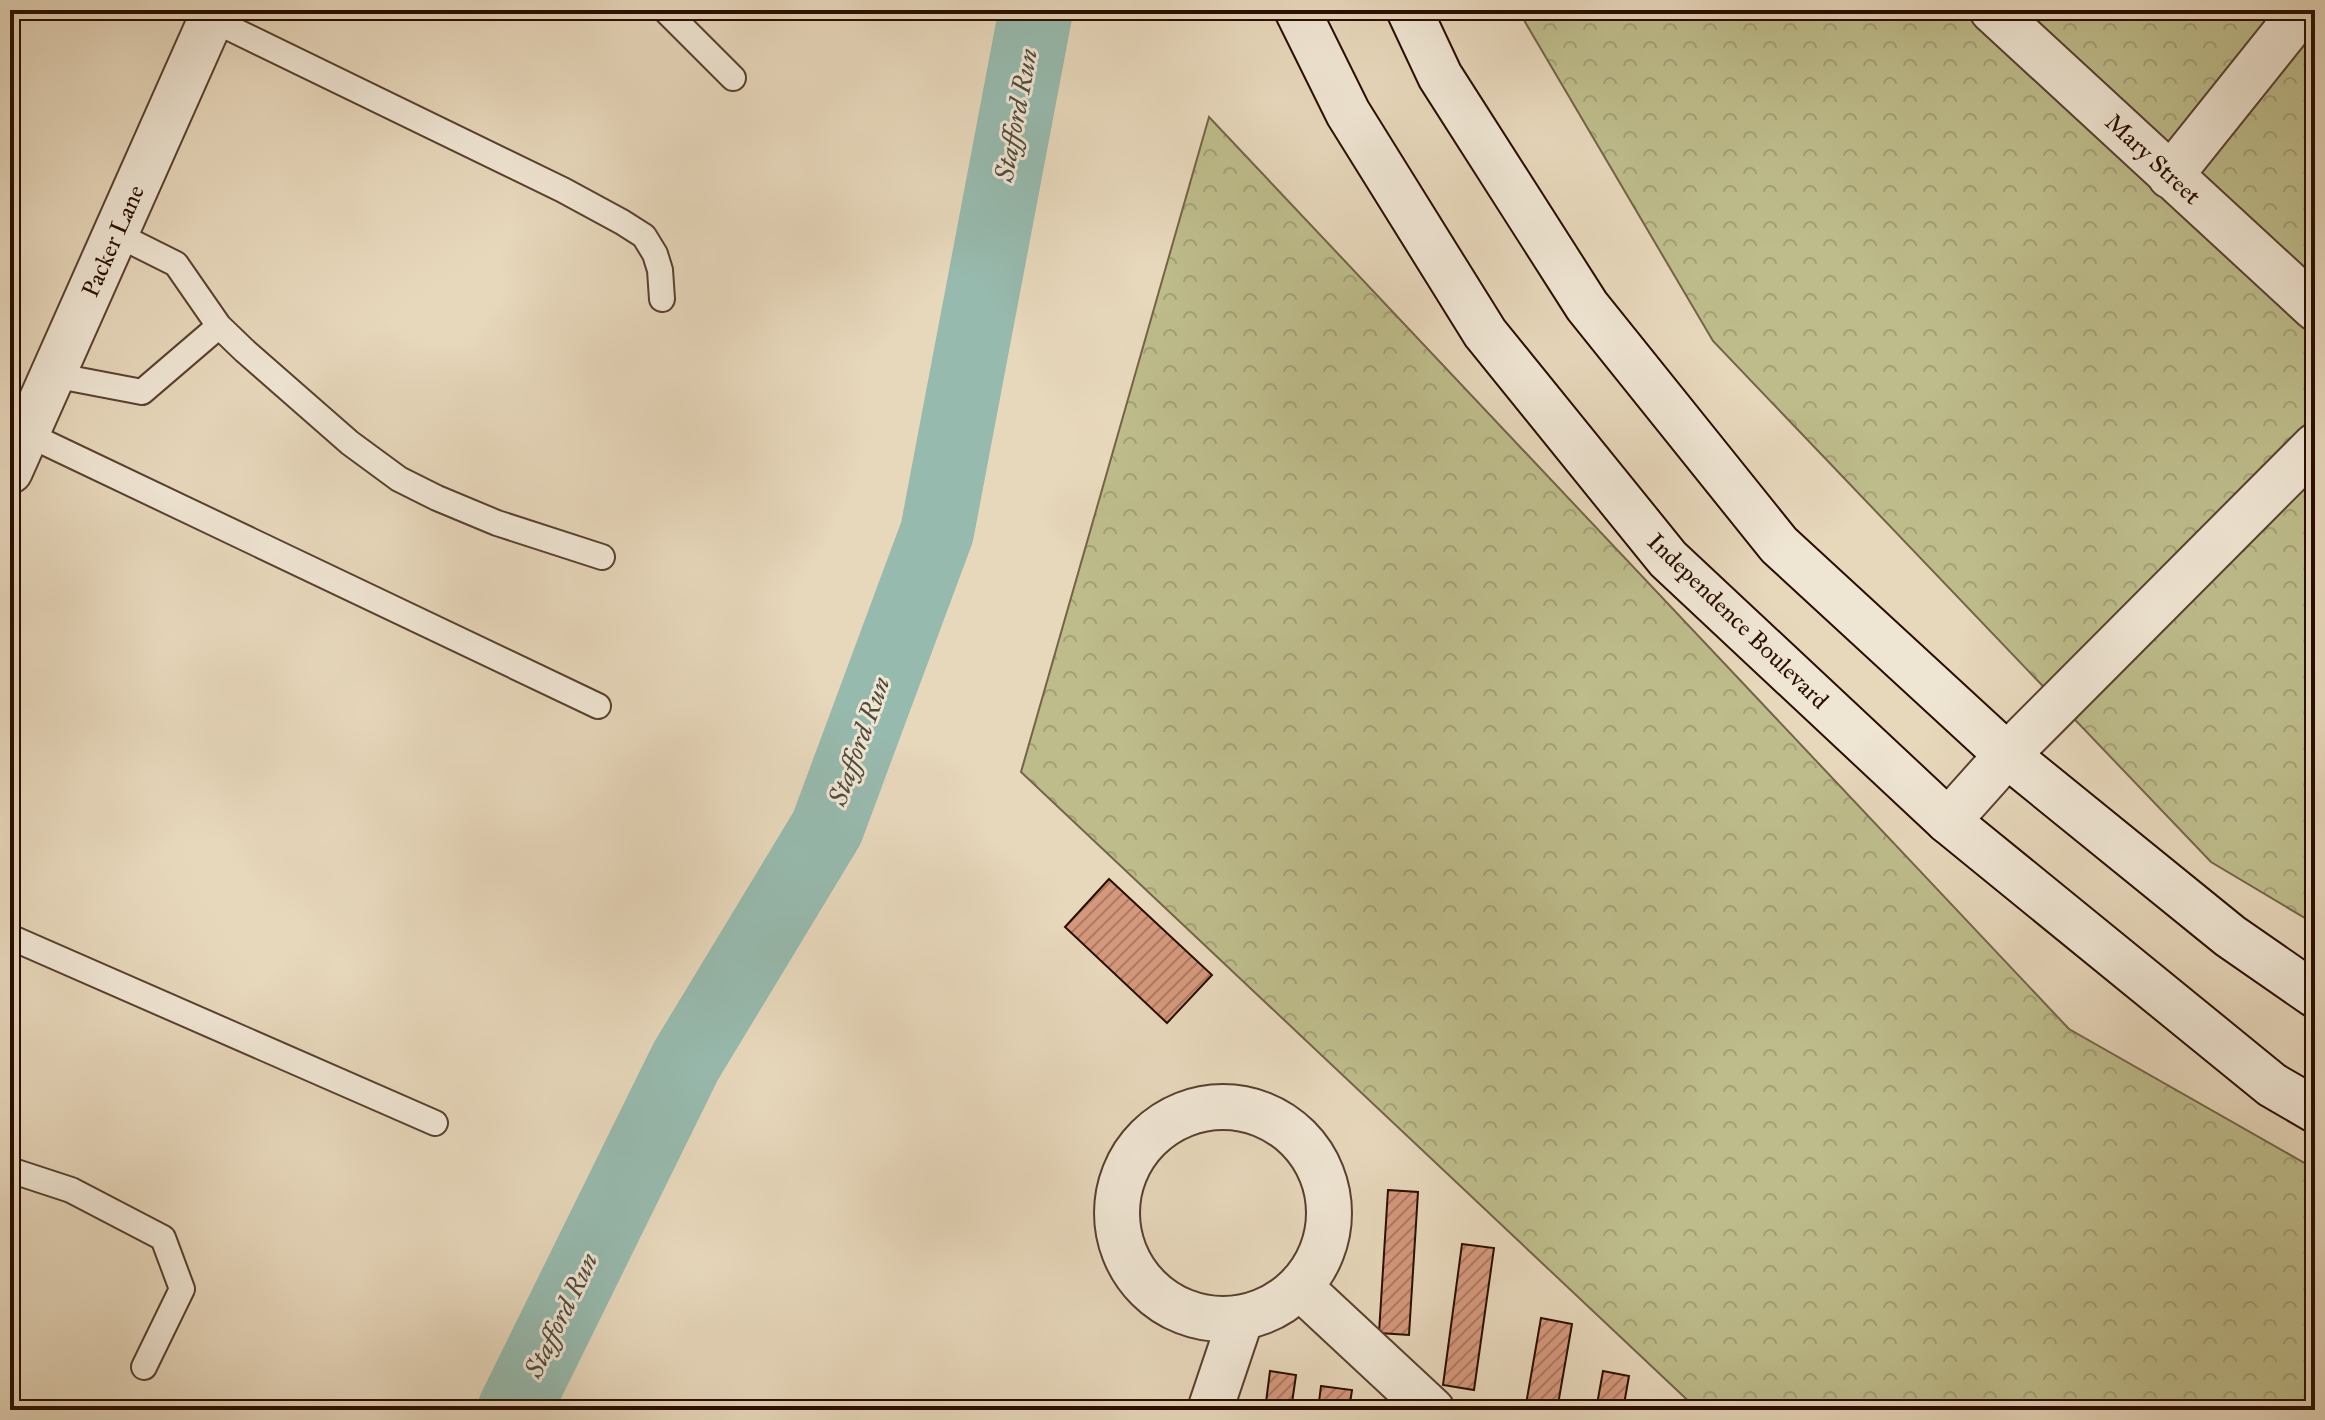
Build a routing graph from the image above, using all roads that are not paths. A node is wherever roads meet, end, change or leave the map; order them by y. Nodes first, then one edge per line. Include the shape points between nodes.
1 (665, 10) edge
2 (1297, 10) edge
3 (1409, 10) edge
4 (1992, 10) edge
5 (213, 14) edge
6 (2298, 16) dead end
7 (733, 78) dead end
8 (2170, 176) junction
9 (116, 234) junction
10 (662, 299) dead end
11 (2315, 308) edge
12 (219, 326) junction
13 (53, 375) junction
14 (2315, 446) edge
15 (18, 453) edge
16 (602, 557) dead end
17 (598, 706) dead end
18 (2007, 755) junction
19 (1948, 821) junction
20 (10, 937) edge
21 (2315, 995) edge
22 (2315, 1110) edge
23 (435, 1123) dead end
24 (10, 1170) edge
25 (1302, 1289) junction
26 (1241, 1318) junction
27 (144, 1367) dead end
28 (1210, 1410) edge
29 (1432, 1410) edge

1 - 7 lane
2 - 19 main road, Independence Boulevard via 1348,113 1485,333 1668,559
3 - 18 main road via 1440,76 1597,318 1779,545
4 - 8 main road, Mary Street
5 - 9 main road, Packer Lane
5 - 10 lane via 622,222 644,236 655,254
6 - 8 main road
8 - 11 main road, Mary Street
9 - 12 lane via 176,264
9 - 13 main road, Packer Lane
12 - 13 lane via 142,392
12 - 16 lane via 350,443 399,479 497,523
13 - 15 main road, Packer Lane
14 - 18 main road
15 - 17 lane
18 - 19 main road
18 - 21 main road via 2230,936
19 - 22 main road, Independence Boulevard via 2272,1085
20 - 23 lane
24 - 27 lane via 71,1190 163,1238 182,1289
25 - 26 main road via 1254,1318
25 - 26 main road via 1329,1239 1328,1184 1299,1135 1249,1108 1193,1108 1145,1138 1118,1186 1119,1243 1148,1291 1197,1319
25 - 29 main road
26 - 28 main road

